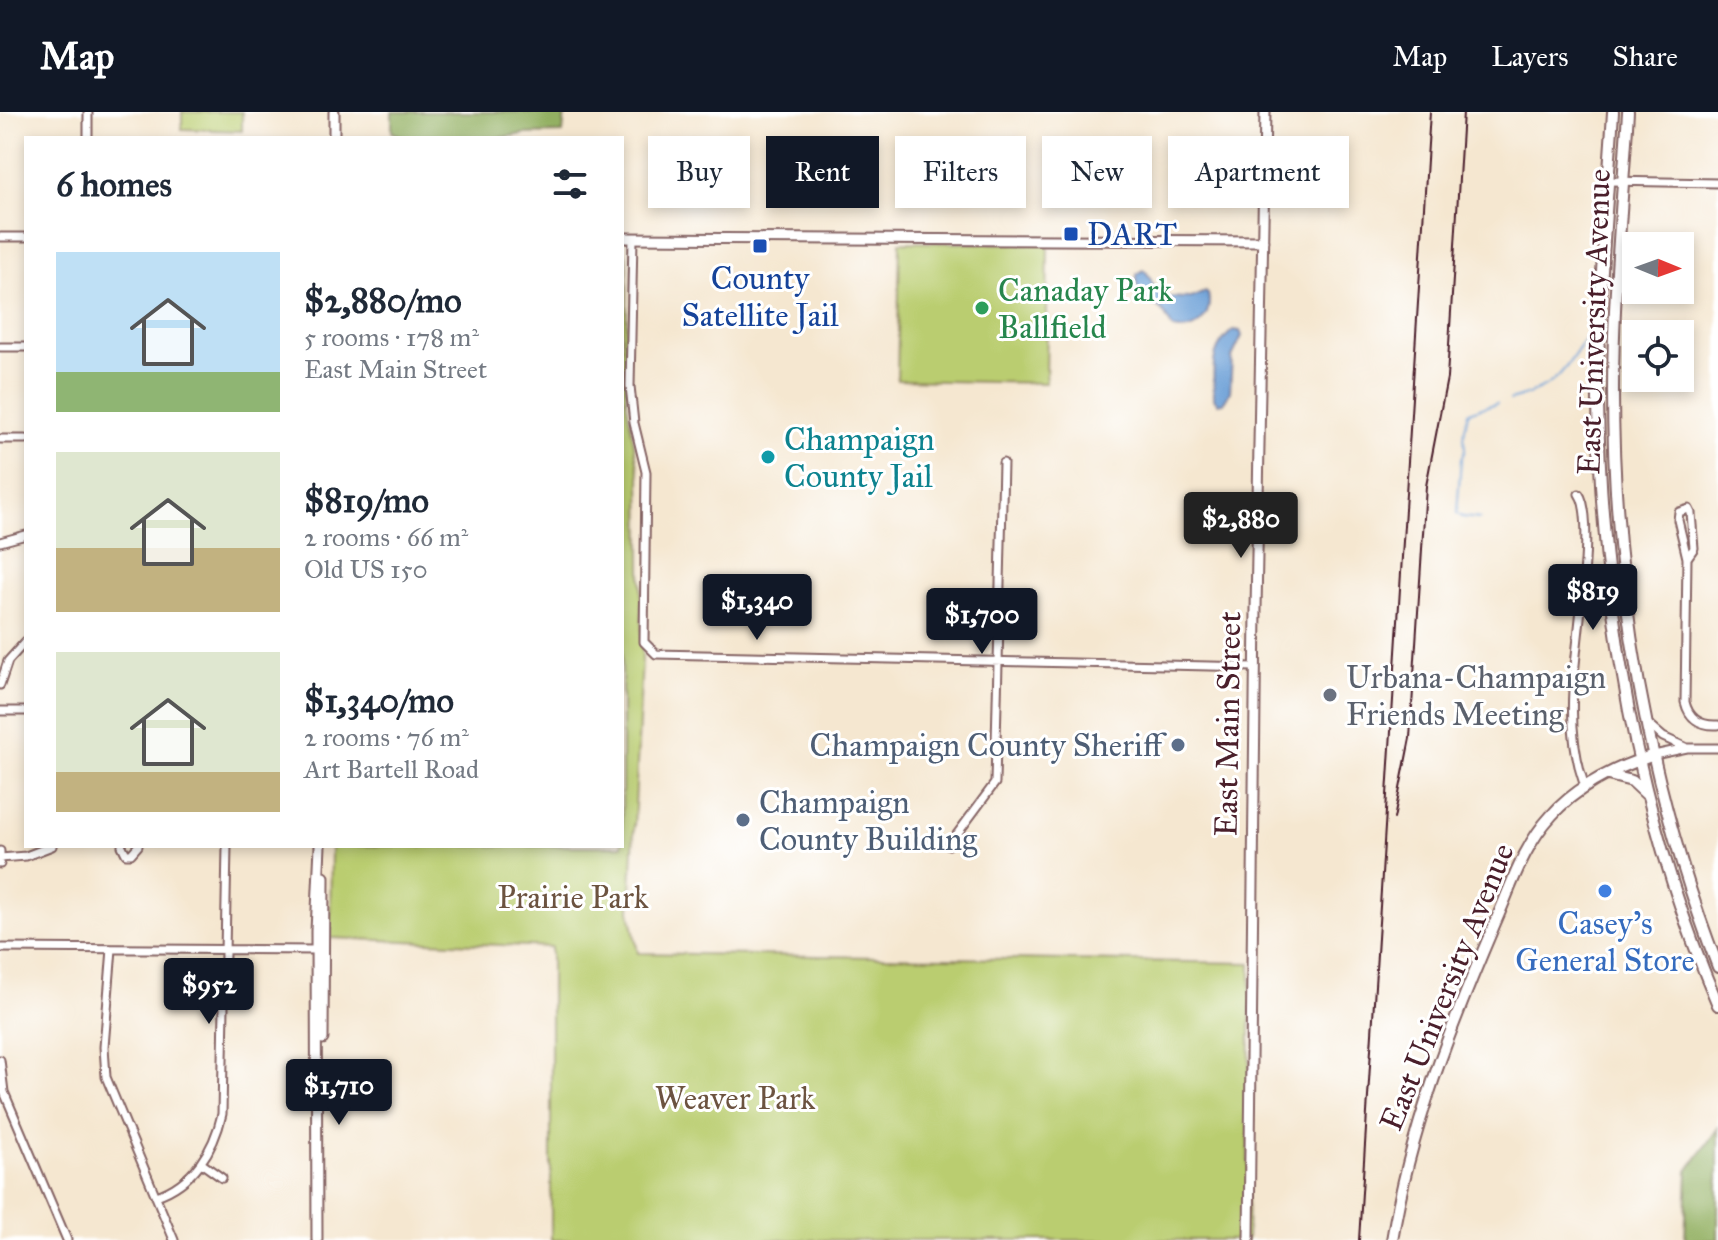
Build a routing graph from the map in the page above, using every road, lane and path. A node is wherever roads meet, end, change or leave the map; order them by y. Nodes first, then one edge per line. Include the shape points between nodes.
1 (88, 112) edge
2 (331, 112) edge
3 (1265, 112) edge
4 (1613, 112) edge
5 (1628, 112) edge
6 (88, 136) edge
7 (331, 136) edge
8 (1609, 181) junction
9 (1623, 182) junction
10 (1718, 183) edge
11 (0, 237) edge
12 (24, 237) edge
13 (624, 238) edge
14 (633, 238) junction
15 (1263, 241) junction
16 (0, 347) edge
17 (24, 347) edge
18 (0, 439) edge
19 (24, 439) edge
20 (1003, 463) dead end
21 (1579, 494) dead end
22 (24, 536) edge
23 (0, 542) edge
24 (1687, 558) junction
25 (24, 643) edge
26 (998, 662) junction
27 (1255, 667) junction
28 (0, 685) edge
29 (0, 711) edge
30 (24, 711) edge
31 (1647, 723) junction
32 (1718, 725) edge
33 (1687, 748) junction
34 (1718, 748) edge
35 (1654, 755) junction
36 (1640, 759) junction
37 (1608, 775) junction
38 (1585, 787) junction
39 (1650, 797) junction
40 (949, 845) dead end
41 (47, 848) edge
42 (227, 848) edge
43 (322, 848) edge
44 (0, 851) edge
45 (0, 861) edge
46 (0, 948) edge
47 (112, 949) junction
48 (226, 949) junction
49 (321, 950) junction
50 (1718, 967) edge
51 (1718, 1005) edge
52 (0, 1060) edge
53 (201, 1163) junction
54 (222, 1178) dead end
55 (156, 1196) junction
56 (67, 1240) edge
57 (174, 1240) edge
58 (319, 1240) edge
59 (1249, 1240) edge
60 (1392, 1240) edge

1 - 6 street
2 - 7 main road
3 - 15 main road, East Main Street
4 - 8 main road, East University Avenue
5 - 9 main road, East University Avenue
8 - 9 street
8 - 36 main road, East University Avenue via 1599,353 1600,463 1614,619
9 - 10 street
9 - 31 main road, East University Avenue via 1613,354 1615,476 1626,599
11 - 12 street
13 - 14 main road
14 - 15 main road
14 - 26 street via 630,386 646,472 646,646 661,655
15 - 27 main road, East Main Street
16 - 17 street
18 - 19 street
20 - 26 street
21 - 38 street via 1585,507 1585,548 1573,715 1577,764
22 - 23 street
24 - 24 street via 1678,520 1684,509 1691,513 1694,548
24 - 32 street via 1685,702 1694,719
25 - 28 street via 8,661
26 - 27 street
26 - 40 street via 995,783
27 - 59 main road, East Main Street
29 - 30 street
31 - 33 street
31 - 35 main road, East University Avenue
33 - 34 street
33 - 35 street
35 - 36 main road, East University Avenue
35 - 50 main road
36 - 37 main road, East University Avenue
36 - 39 main road
37 - 38 main road, East University Avenue
37 - 39 main road via 1632,781
38 - 60 main road, East University Avenue via 1539,830 1517,872 1423,1108
39 - 51 main road via 1677,894
41 - 45 street
42 - 48 street
43 - 49 main road
44 - 45 street
46 - 47 street
47 - 48 street
47 - 55 street via 106,1077
48 - 49 street
48 - 53 street via 224,1103 218,1130
49 - 58 main road
52 - 56 street via 4,1092
53 - 54 street
53 - 55 street via 173,1189
55 - 57 street

